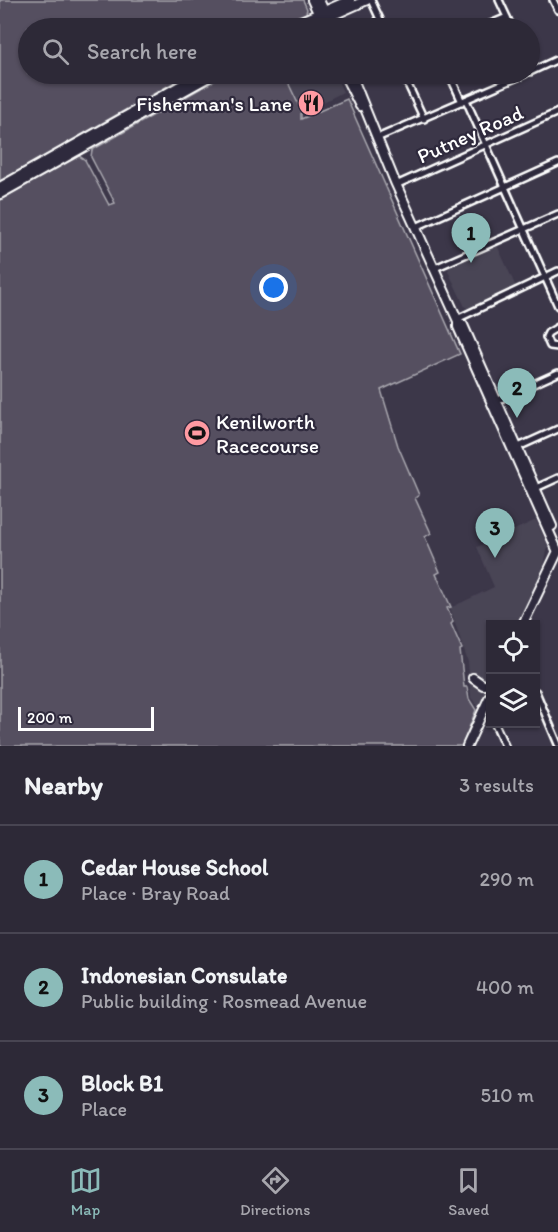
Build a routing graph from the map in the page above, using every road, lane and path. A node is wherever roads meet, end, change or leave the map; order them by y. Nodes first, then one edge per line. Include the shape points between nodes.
1 (312, 0) edge
2 (319, 0) edge
3 (350, 0) edge
4 (369, 0) edge
5 (499, 0) edge
6 (553, 0) edge
7 (558, 10) edge
8 (507, 17) edge
9 (323, 18) edge
10 (379, 18) edge
11 (558, 59) edge
12 (540, 67) edge
13 (183, 84) edge
14 (196, 84) edge
15 (350, 84) edge
16 (355, 84) edge
17 (408, 84) edge
18 (454, 84) edge
19 (496, 84) edge
20 (464, 101) junction
21 (558, 112) edge
22 (424, 119) junction
23 (377, 137) junction
24 (486, 145) junction
25 (558, 163) edge
26 (396, 185) junction
27 (0, 187) edge
28 (505, 187) junction
29 (0, 194) edge
30 (558, 214) edge
31 (416, 227) junction
32 (524, 229) junction
33 (435, 268) junction
34 (558, 271) edge
35 (545, 277) junction
36 (558, 306) edge
37 (458, 320) junction
38 (558, 327) edge
39 (558, 347) edge
40 (558, 373) edge
41 (495, 402) junction
42 (558, 429) edge
43 (515, 448) junction
44 (558, 478) edge
45 (536, 488) junction
46 (558, 539) edge
47 (558, 551) edge
48 (558, 568) edge
49 (546, 574) junction
50 (525, 620) edge
51 (473, 678) dead end
52 (486, 685) edge
53 (540, 700) edge
54 (486, 713) edge
55 (497, 728) edge
56 (556, 732) edge
57 (558, 744) edge
58 (467, 746) edge
59 (505, 746) edge

1 - 9 main road
2 - 9 main road
3 - 9 main road
4 - 9 main road
4 - 10 street
5 - 8 street
6 - 7 street
11 - 12 street
13 - 27 main road
14 - 29 main road
15 - 23 main road
16 - 23 main road
17 - 22 street
18 - 20 street
19 - 20 street
20 - 22 street
20 - 24 street
21 - 24 street, Putney Road
22 - 23 street
23 - 26 main road
24 - 26 street, Putney Road
24 - 28 street
25 - 28 street
26 - 31 main road
28 - 31 street
28 - 32 street
30 - 32 street
31 - 33 main road
32 - 33 street
32 - 35 street
33 - 37 main road
34 - 35 street
35 - 36 street
35 - 37 street
37 - 41 main road
38 - 39 street via 546,338 550,346
40 - 41 street
41 - 43 main road
42 - 43 street
43 - 45 main road
43 - 47 main road
44 - 45 street
45 - 46 main road
47 - 49 main road
48 - 49 main road
49 - 50 main road
51 - 52 main road
53 - 56 street
54 - 58 main road
55 - 59 street
56 - 57 street

